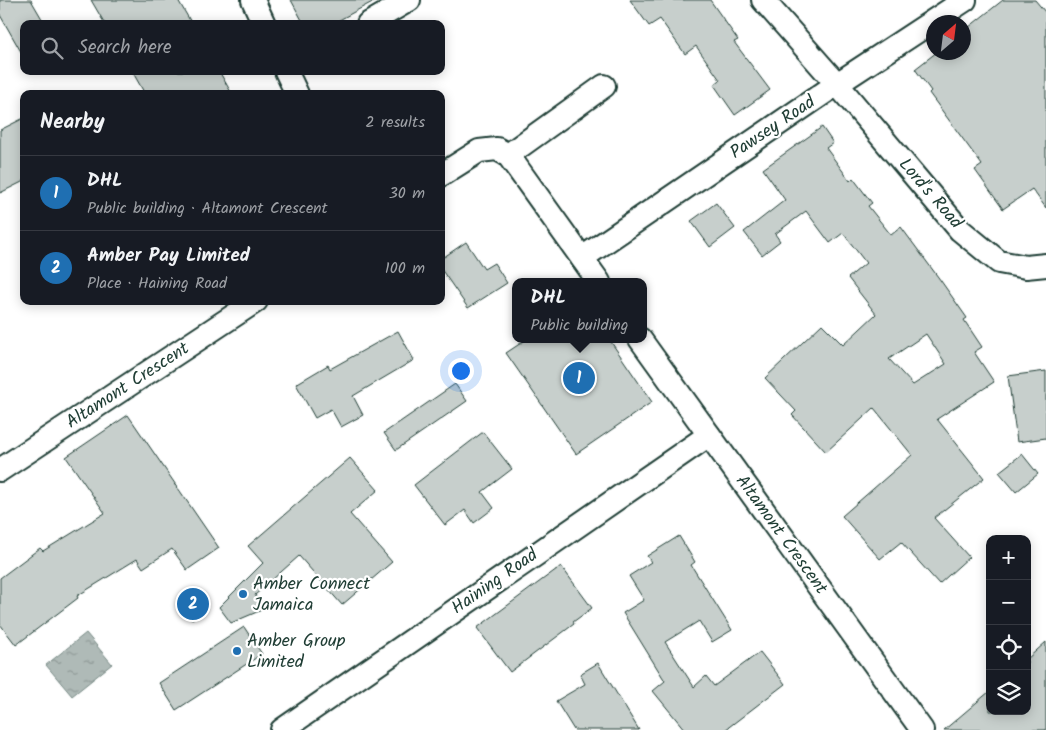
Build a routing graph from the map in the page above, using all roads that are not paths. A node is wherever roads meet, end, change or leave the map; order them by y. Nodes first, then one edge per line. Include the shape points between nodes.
1 (253, 0) edge
2 (408, 0) edge
3 (763, 0) edge
4 (965, 0) edge
5 (262, 20) edge
6 (375, 20) edge
7 (288, 75) edge
8 (837, 84) junction
9 (604, 86) dead end
10 (295, 90) edge
11 (508, 155) junction
12 (445, 172) edge
13 (582, 258) junction
14 (1046, 265) edge
15 (596, 278) edge
16 (250, 305) edge
17 (643, 343) edge
18 (709, 434) junction
19 (0, 470) edge
20 (282, 730) edge
21 (922, 730) edge

1 - 5 street
2 - 6 street
3 - 8 street, Lord's Road
4 - 8 street, Pawsey Road
7 - 10 street
8 - 13 street, Pawsey Road
8 - 14 street, Lord's Road via 960,230 999,262 1026,267
9 - 11 street
11 - 12 street via 497,150 479,151
11 - 13 street
13 - 15 street
16 - 19 street, Altamont Crescent
17 - 18 street, Altamont Crescent
18 - 20 street, Haining Road
18 - 21 street, Altamont Crescent

